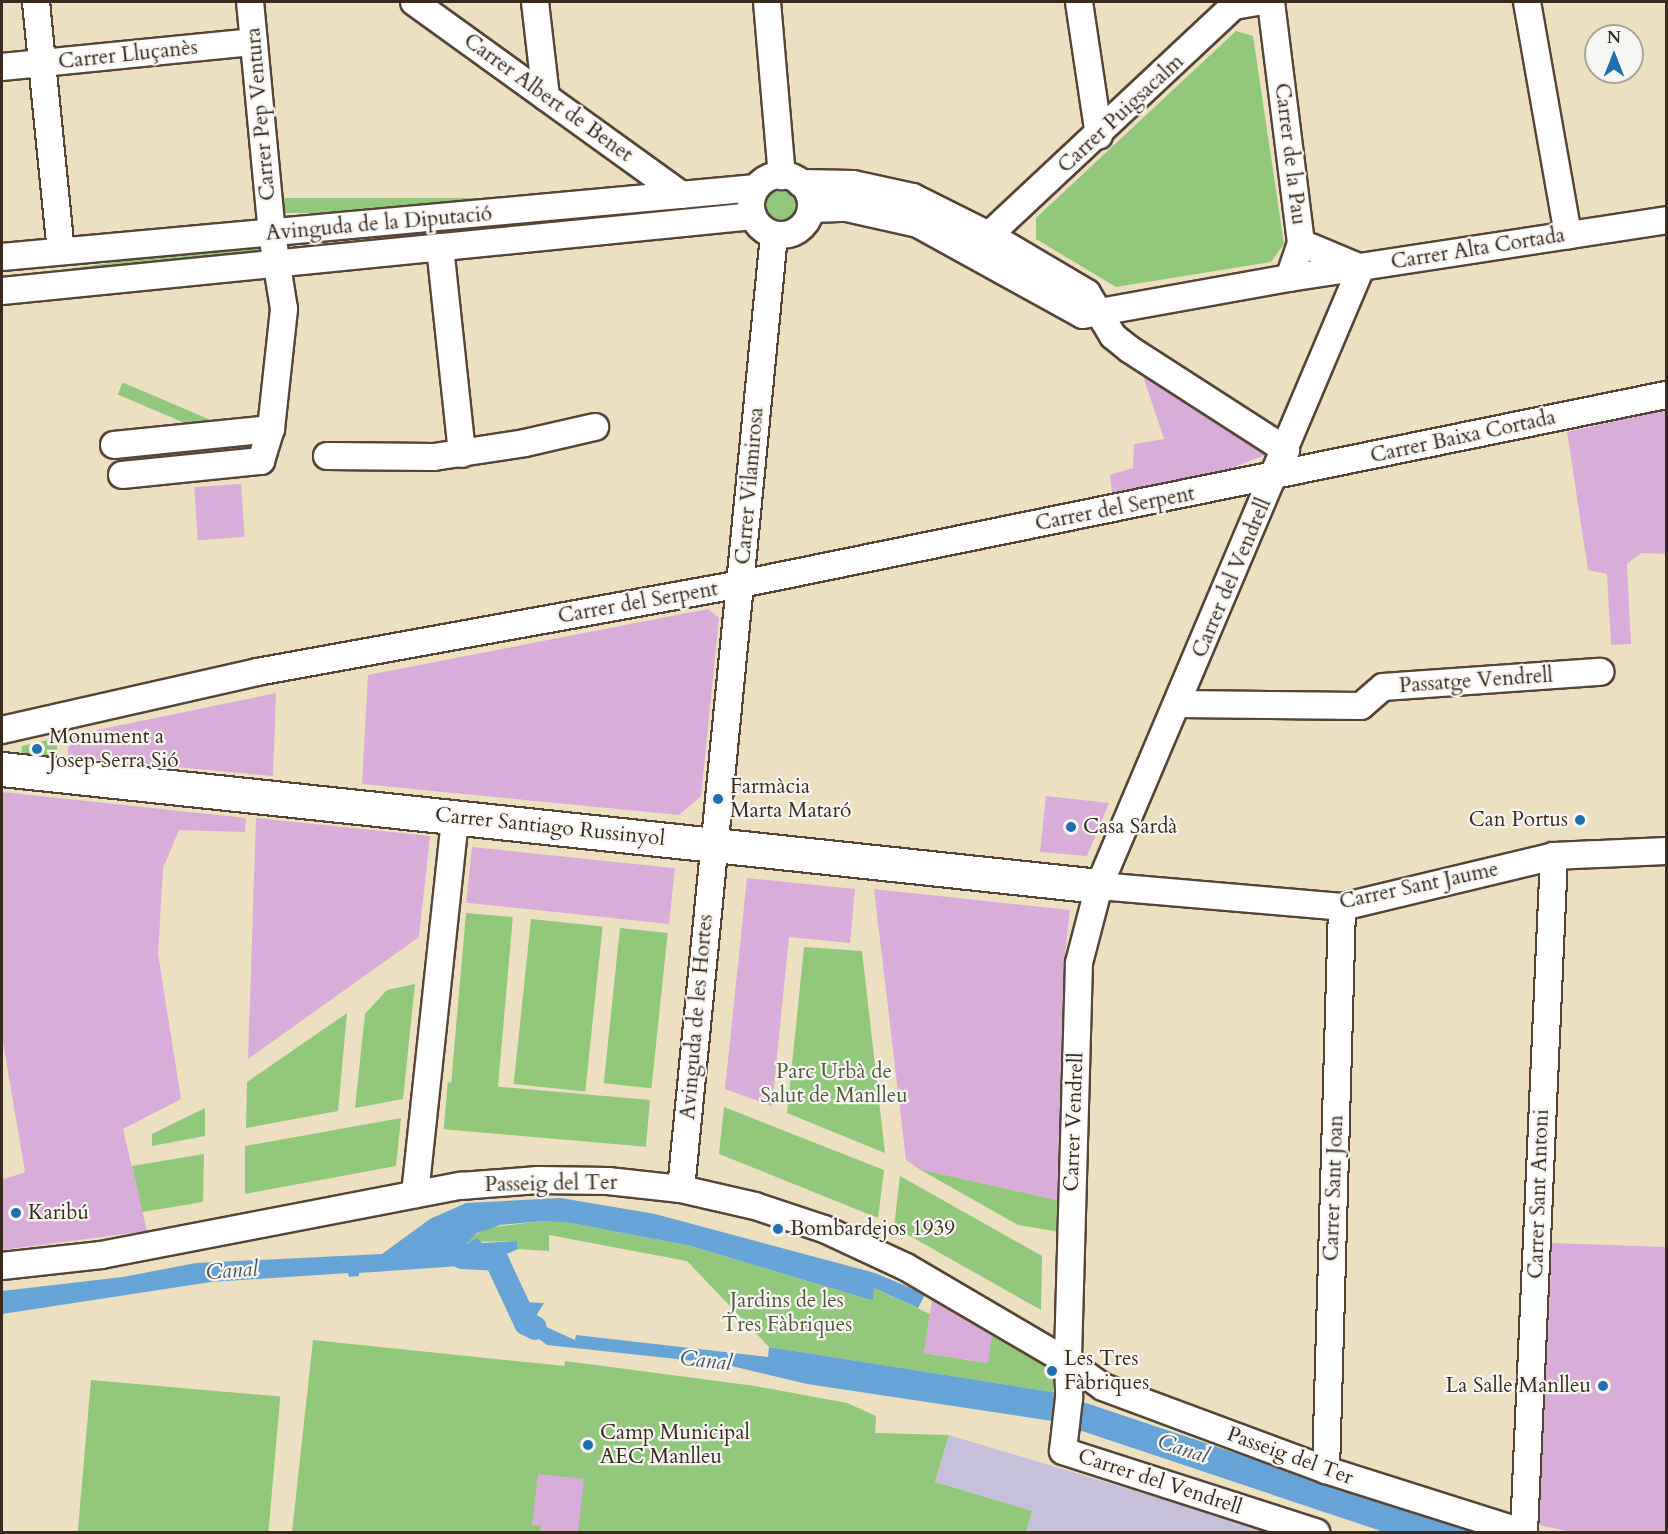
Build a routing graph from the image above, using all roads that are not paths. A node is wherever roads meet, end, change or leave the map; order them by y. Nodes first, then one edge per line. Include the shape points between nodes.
1 (36, 2) edge
2 (250, 2) edge
3 (414, 2) edge
4 (535, 2) edge
5 (767, 2) edge
6 (1079, 2) edge
7 (1256, 2) edge
8 (1270, 2) edge
9 (1527, 2) edge
10 (254, 42) junction
11 (42, 64) junction
12 (2, 68) edge
13 (546, 97) junction
14 (1099, 136) junction
15 (791, 179) junction
16 (756, 188) junction
17 (682, 195) junction
18 (811, 209) junction
19 (753, 216) junction
20 (1666, 220) edge
21 (272, 234) junction
22 (774, 235) junction
23 (989, 235) junction
24 (1568, 235) junction
25 (1301, 243) junction
26 (440, 247) junction
27 (61, 251) junction
28 (2, 257) edge
29 (278, 263) junction
30 (1361, 268) junction
31 (1289, 278) junction
32 (2, 291) edge
33 (1096, 312) junction
34 (1666, 378) edge
35 (1659, 397) edge
36 (595, 427) dead end
37 (271, 429) junction
38 (114, 445) dead end
39 (1286, 450) junction
40 (462, 454) junction
41 (327, 456) dead end
42 (122, 475) dead end
43 (1275, 476) junction
44 (741, 584) junction
45 (1600, 672) dead end
46 (1179, 704) junction
47 (2, 730) edge
48 (2, 769) edge
49 (455, 817) junction
50 (713, 844) junction
51 (1666, 851) edge
52 (1554, 856) junction
53 (1099, 886) junction
54 (1342, 907) junction
55 (681, 1189) junction
56 (415, 1194) junction
57 (2, 1266) edge
58 (1068, 1362) junction
59 (1326, 1470) junction
60 (1316, 1533) edge
61 (1522, 1533) edge

1 - 11 street
2 - 10 street, Carrer Pep Ventura
3 - 13 street, Carrer Albert de Benet
4 - 13 street
5 - 15 street
6 - 14 street
7 - 14 street, Carrer Puigsacalm via 1234,6
8 - 25 street, Carrer de la Pau
9 - 24 street
10 - 11 street, Carrer Lluçanès
10 - 21 street, Carrer Pep Ventura
11 - 12 street, Carrer Lluçanès
11 - 27 street
13 - 17 street, Carrer Albert de Benet
14 - 23 street, Carrer Puigsacalm
15 - 16 street via 772,177
15 - 18 street via 807,190
15 - 23 street via 853,184 913,197
16 - 17 street, Avinguda de la Diputació
16 - 19 street via 752,197
17 - 21 street, Avinguda de la Diputació
18 - 22 street via 802,227
18 - 33 street via 847,208 918,224 1083,315
19 - 22 street via 758,225
19 - 26 street, Avinguda de la Diputació
20 - 24 street, Carrer Alta Cortada
21 - 27 street, Avinguda de la Diputació
21 - 29 street, Carrer Pep Ventura
22 - 44 street, Carrer Vilamirosa
23 - 33 street via 1087,292
24 - 30 street, Carrer Alta Cortada
25 - 30 street, Carrer de la Pau
25 - 31 street
26 - 29 street, Avinguda de la Diputació
26 - 40 street
27 - 28 street, Avinguda de la Diputació
29 - 32 street, Avinguda de la Diputació
29 - 37 street, Carrer Pep Ventura via 284,330
30 - 31 street, Carrer Alta Cortada
30 - 39 street, Carrer del Vendrell
31 - 33 street, Carrer Alta Cortada
33 - 39 street via 1129,349
34 - 35 street
35 - 43 street, Carrer Baixa Cortada
36 - 40 street
37 - 38 street
37 - 42 street, Carrer Pep Ventura via 261,461
39 - 43 street, Carrer del Vendrell
40 - 41 street
43 - 44 street, Carrer del Serpent
43 - 46 street, Carrer del Vendrell
44 - 47 street, Carrer del Serpent via 258,672
44 - 50 street, Carrer Vilamirosa
45 - 46 street, Passatge Vendrell via 1383,687 1360,706
46 - 53 street, Carrer del Vendrell
48 - 49 street, Carrer Santiago Russinyol
49 - 50 street, Carrer Santiago Russinyol
49 - 56 street
50 - 53 street, Carrer Santiago Russinyol
50 - 55 street, Avinguda de les Hortes
51 - 52 street, Carrer Sant Jaume
52 - 54 street, Carrer Sant Jaume
52 - 61 street, Carrer Sant Antoni
53 - 54 street, Carrer Sant Jaume
53 - 58 street, Carrer Vendrell via 1078,963
54 - 59 street, Carrer Sant Joan
55 - 56 street, Passeig del Ter via 608,1181 538,1180
55 - 58 street, Passeig del Ter via 755,1206 824,1229 906,1267
56 - 57 street, Passeig del Ter via 101,1255
58 - 59 street, Passeig del Ter via 1102,1387
58 - 60 street, Carrer del Vendrell via 1069,1398 1063,1450
59 - 61 street, Passeig del Ter

